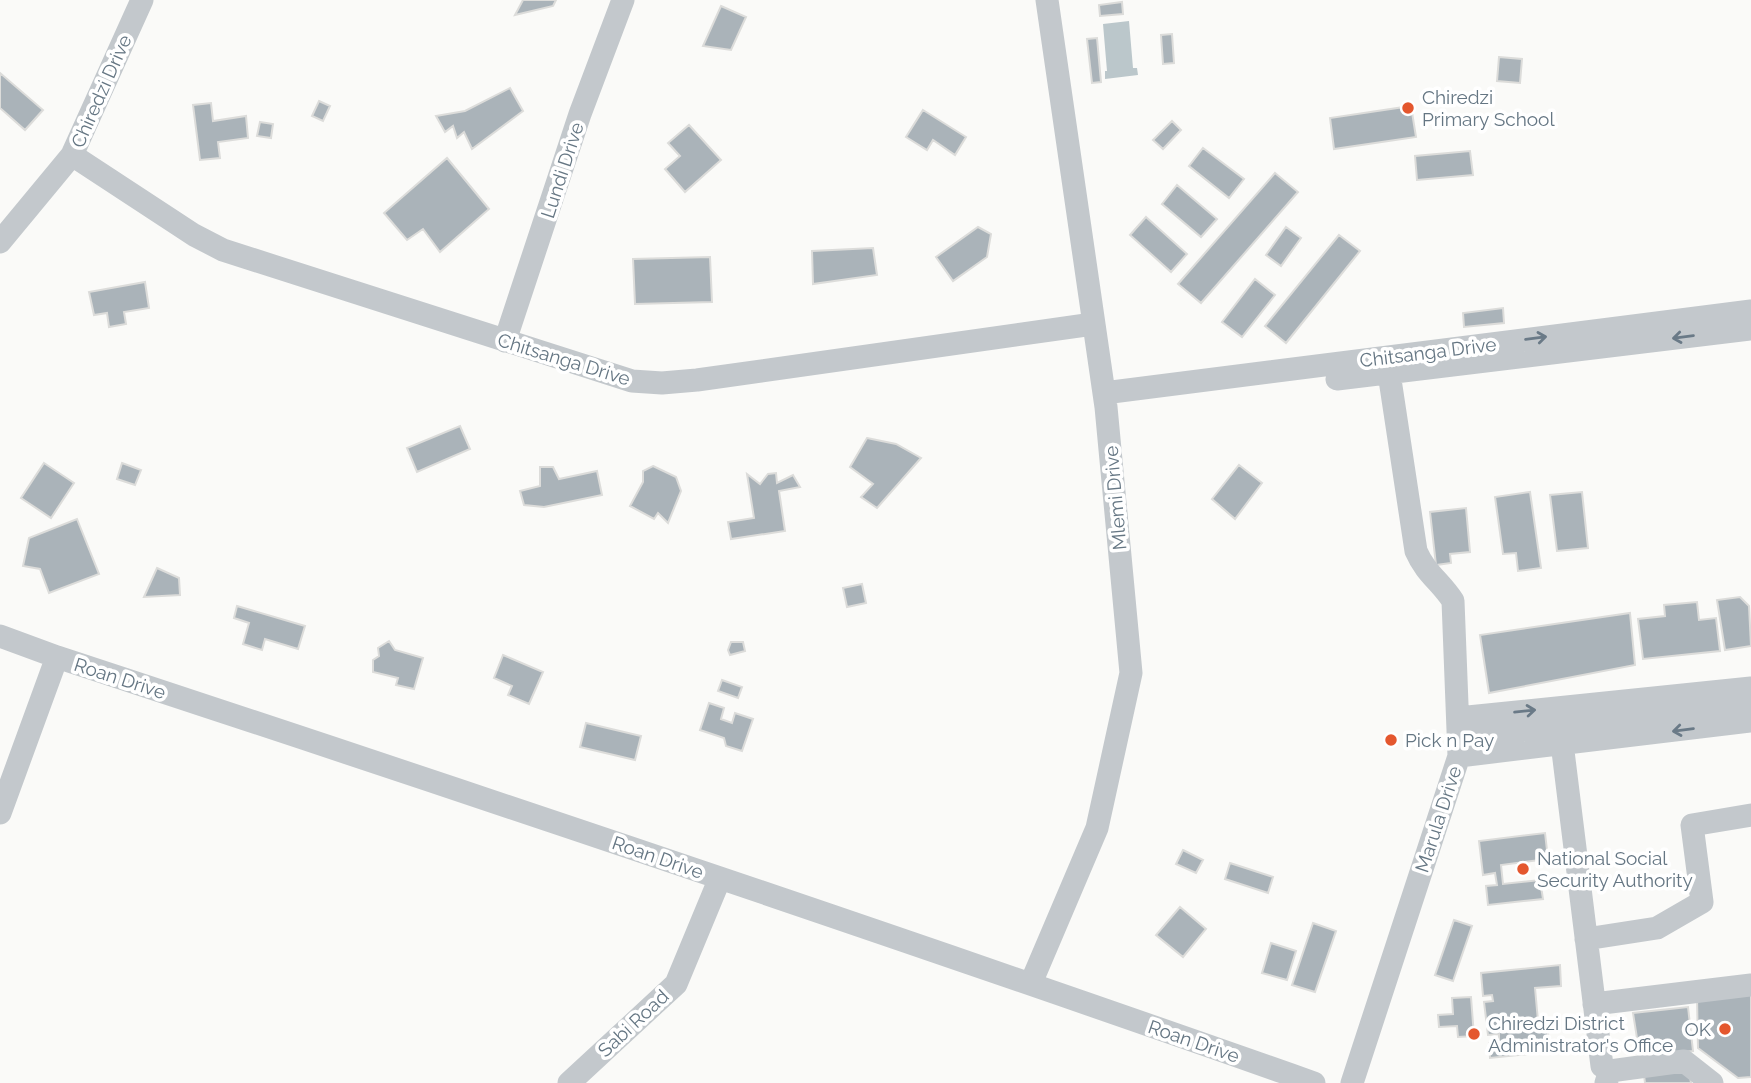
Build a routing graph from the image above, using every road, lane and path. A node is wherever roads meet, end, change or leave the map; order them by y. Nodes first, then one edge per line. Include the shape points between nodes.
1 (142, 0) edge
2 (623, 0) edge
3 (1048, 0) edge
4 (72, 155) junction
5 (0, 242) edge
6 (1751, 311) edge
7 (1093, 324) junction
8 (1751, 329) edge
9 (505, 341) junction
10 (1389, 373) junction
11 (1105, 400) junction
12 (0, 636) edge
13 (57, 657) junction
14 (1751, 688) edge
15 (1751, 705) edge
16 (1751, 721) edge
17 (1458, 736) junction
18 (1562, 736) junction
19 (0, 813) edge
20 (1751, 815) edge
21 (720, 878) junction
22 (1586, 939) junction
23 (1031, 983) junction
24 (1751, 985) edge
25 (1594, 1004) junction
26 (1608, 1077) edge
27 (569, 1083) edge
28 (1314, 1083) edge
29 (1352, 1083) edge
30 (1712, 1083) edge

1 - 4 street, Chiredzi Drive
2 - 9 street, Lundi Drive
3 - 7 street, Mlemi Drive
4 - 5 street, Chiredzi Drive
4 - 9 street, Chitsanga Drive via 223,250
11 -> 6 street, Chitsanga Drive
7 - 9 street, Chitsanga Drive via 662,383 632,381
7 - 11 street, Mlemi Drive
8 -> 10 street
10 - 11 street
10 - 17 street via 1416,551 1423,567 1453,601
11 - 23 street, Mlemi Drive via 1131,673 1097,828
12 - 13 street, Roan Drive
13 - 19 street
13 - 21 street, Roan Drive
17 -> 14 street
15 - 18 street, Marula Drive
16 -> 18 street, Marula Drive
17 - 18 street, Marula Drive
17 - 29 street, Marula Drive
18 - 22 street
20 - 22 street via 1692,825 1702,902 1657,928
21 - 23 street, Roan Drive
21 - 27 street, Sabi Road via 676,984
22 - 25 street
23 - 28 street, Roan Drive
24 - 25 street
25 - 26 street via 1602,1066
26 - 30 street via 1684,1061

